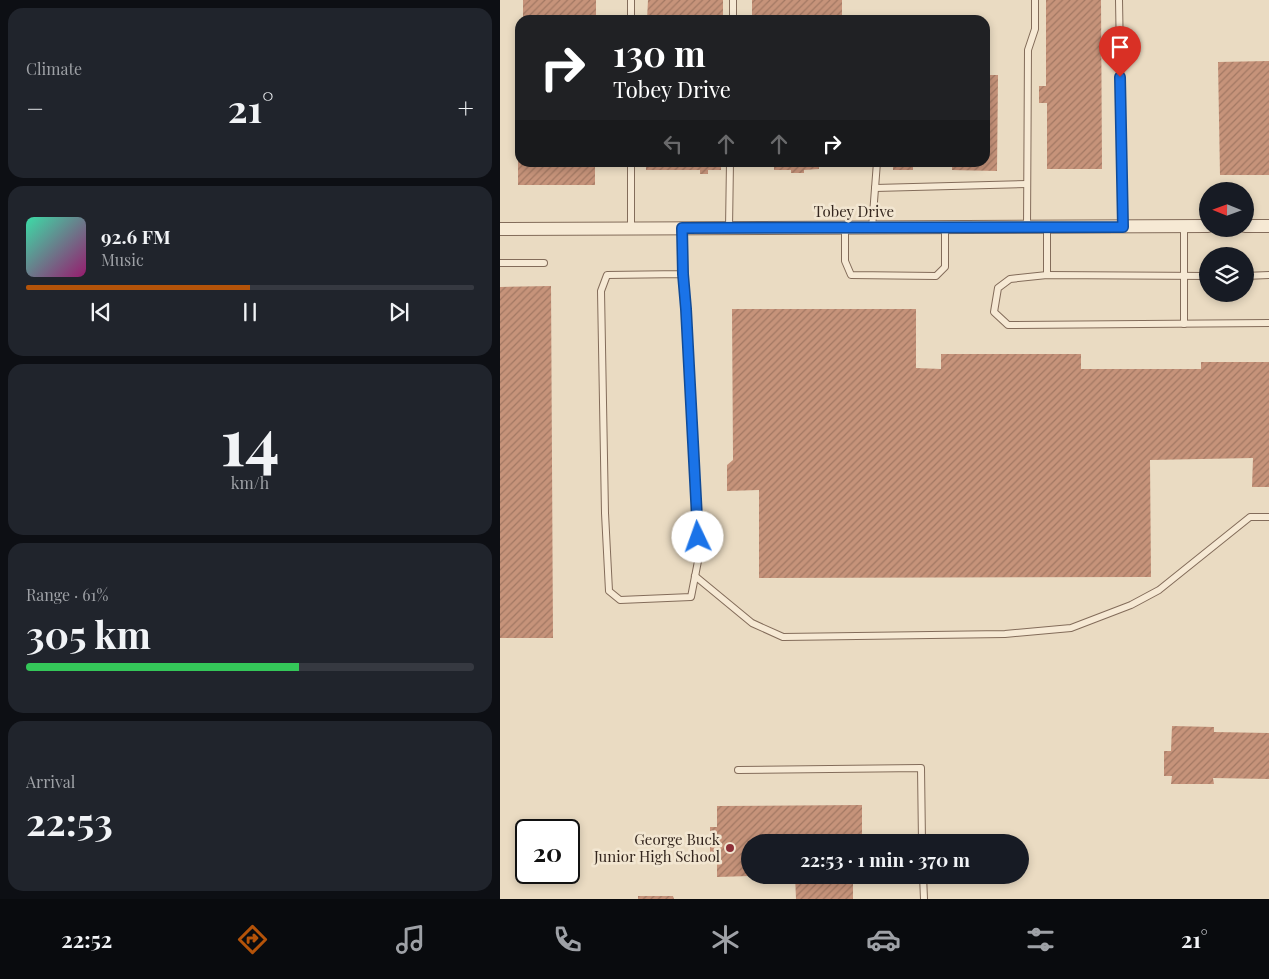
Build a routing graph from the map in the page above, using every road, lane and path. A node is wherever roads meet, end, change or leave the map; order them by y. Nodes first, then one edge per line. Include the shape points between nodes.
1 (631, 0) edge
2 (733, 0) edge
3 (1034, 0) edge
4 (1119, 0) edge
5 (631, 15) edge
6 (733, 15) edge
7 (631, 167) edge
8 (730, 167) edge
9 (876, 167) edge
10 (1027, 184) junction
11 (875, 188) junction
12 (1184, 226) junction
13 (1199, 226) edge
14 (1254, 226) edge
15 (1269, 226) edge
16 (1027, 227) junction
17 (1047, 227) junction
18 (1123, 227) junction
19 (682, 228) junction
20 (728, 228) junction
21 (845, 228) junction
22 (872, 228) junction
23 (945, 228) junction
24 (500, 229) edge
25 (632, 229) junction
26 (500, 263) edge
27 (544, 263) dead end
28 (683, 274) junction
29 (1047, 275) junction
30 (1269, 275) edge
31 (1199, 276) edge
32 (1254, 276) edge
33 (1184, 277) junction
34 (1184, 324) junction
35 (1269, 324) edge
36 (1269, 517) edge
37 (695, 576) junction
38 (738, 770) dead end
39 (922, 834) edge
40 (923, 884) edge
41 (924, 899) edge

1 - 5 lane
2 - 6 lane
3 - 10 lane via 1035,29 1028,50
4 - 18 lane
7 - 25 lane
8 - 20 lane
9 - 11 lane
10 - 11 lane
10 - 16 lane
11 - 22 lane
12 - 13 street, Tobey Drive
12 - 18 street, Tobey Drive
12 - 33 lane
14 - 15 street
16 - 17 street, Tobey Drive
16 - 23 street, Tobey Drive
17 - 18 street, Tobey Drive
17 - 29 lane
19 - 20 street, Tobey Drive
19 - 25 street, Tobey Drive
19 - 28 lane
20 - 21 street, Tobey Drive
21 - 22 street, Tobey Drive
21 - 23 lane via 845,260 851,275 936,276 945,267
22 - 23 street, Tobey Drive
24 - 25 street, Tobey Drive
26 - 27 lane
28 - 37 lane via 699,556
28 - 37 lane via 607,275 601,291 609,590 620,600 691,596
29 - 33 lane
29 - 34 lane via 1010,279 998,288 994,312 1008,325
30 - 32 lane
31 - 33 lane
33 - 34 lane
34 - 35 lane
36 - 37 lane via 1250,517 1159,590 1131,605 1071,628 1004,634 783,637 752,623
38 - 39 lane via 921,768
40 - 41 lane

